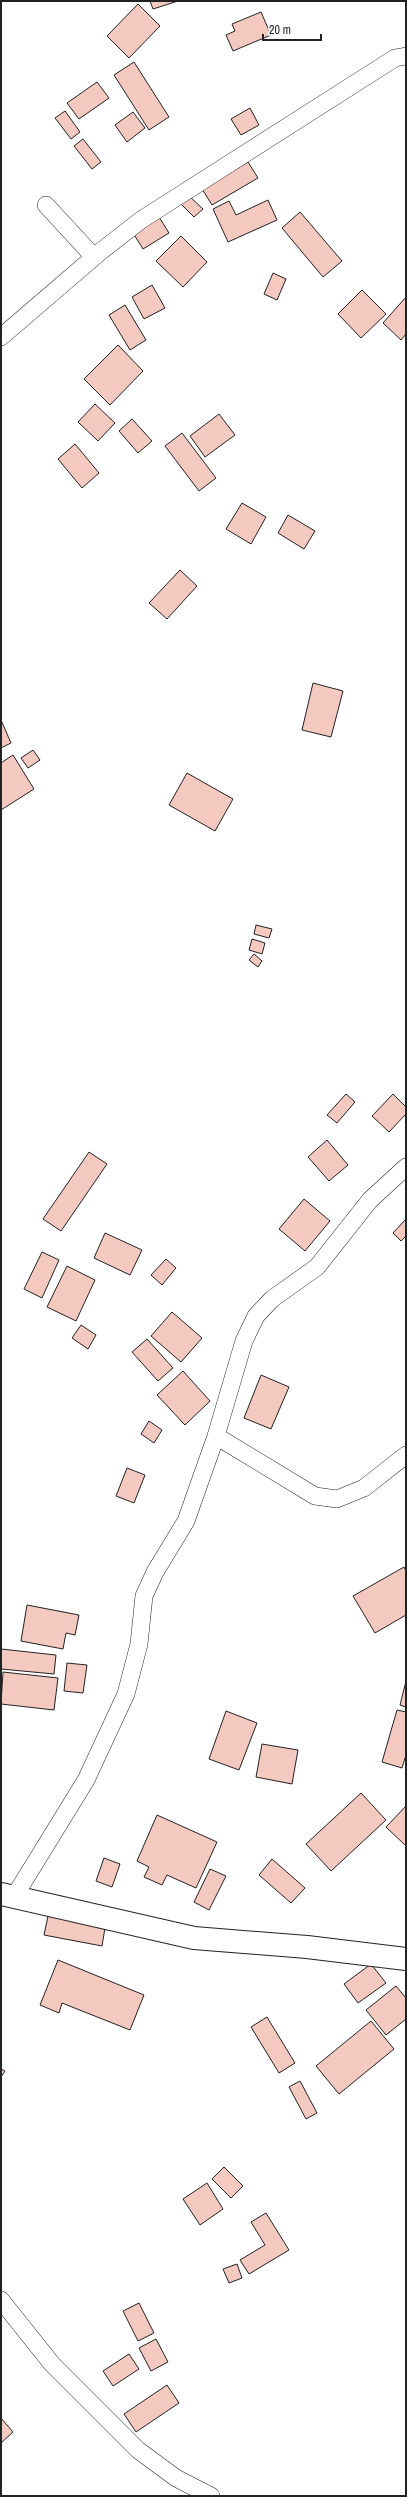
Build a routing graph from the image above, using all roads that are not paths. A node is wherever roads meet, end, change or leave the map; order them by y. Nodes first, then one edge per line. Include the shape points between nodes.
1 (406, 56) edge
2 (46, 205) dead end
3 (94, 257) junction
4 (1, 337) edge
5 (406, 1167) edge
6 (216, 1436) junction
7 (406, 1454) edge
8 (8, 1895) edge
9 (406, 1959) edge
10 (1, 2300) edge
11 (211, 2496) edge

1 - 3 street via 395,58 319,105 293,125 141,220
2 - 3 street
3 - 4 street
5 - 6 street via 370,1200 317,1267 272,1299 256,1316 244,1341
6 - 7 street via 315,1496 337,1499 364,1488
6 - 8 street via 186,1521 155,1572 144,1596 139,1644 126,1694 86,1780
8 - 9 street via 194,1938 307,1947
10 - 11 street via 52,2364 138,2450 176,2478

